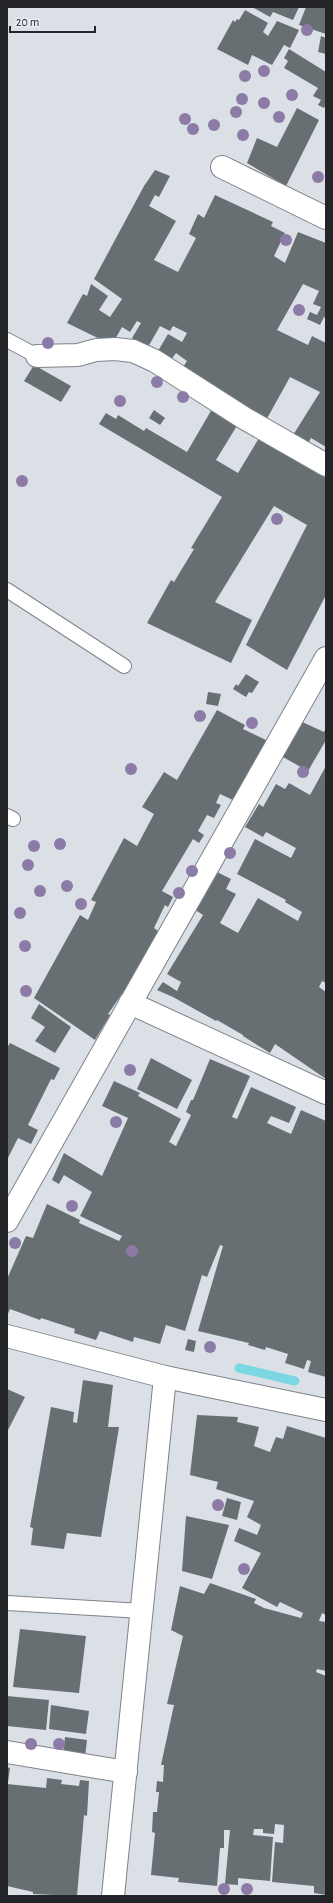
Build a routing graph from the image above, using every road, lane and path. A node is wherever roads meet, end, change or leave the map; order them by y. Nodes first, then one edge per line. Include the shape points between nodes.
1 (222, 167) dead end
2 (326, 218) edge
3 (7, 340) edge
4 (38, 356) joint
5 (326, 465) edge
6 (7, 590) edge
7 (326, 658) edge
8 (124, 666) dead end
9 (320, 682) edge
10 (130, 1003) junction
11 (326, 1093) edge
12 (7, 1221) edge
13 (7, 1336) edge
14 (165, 1377) junction
15 (326, 1410) edge
16 (7, 1603) edge
17 (142, 1611) junction
18 (7, 1752) edge
19 (126, 1772) junction
20 (113, 1896) edge

1 - 2 street
3 - 4 lane
4 - 5 street via 78,355 96,350 115,349 133,351 155,361 244,418
6 - 8 lane
7 - 9 street
9 - 10 street
10 - 11 street
10 - 12 street
13 - 14 street
14 - 15 street
14 - 17 street
16 - 17 lane
17 - 19 street
18 - 19 street
19 - 20 street

